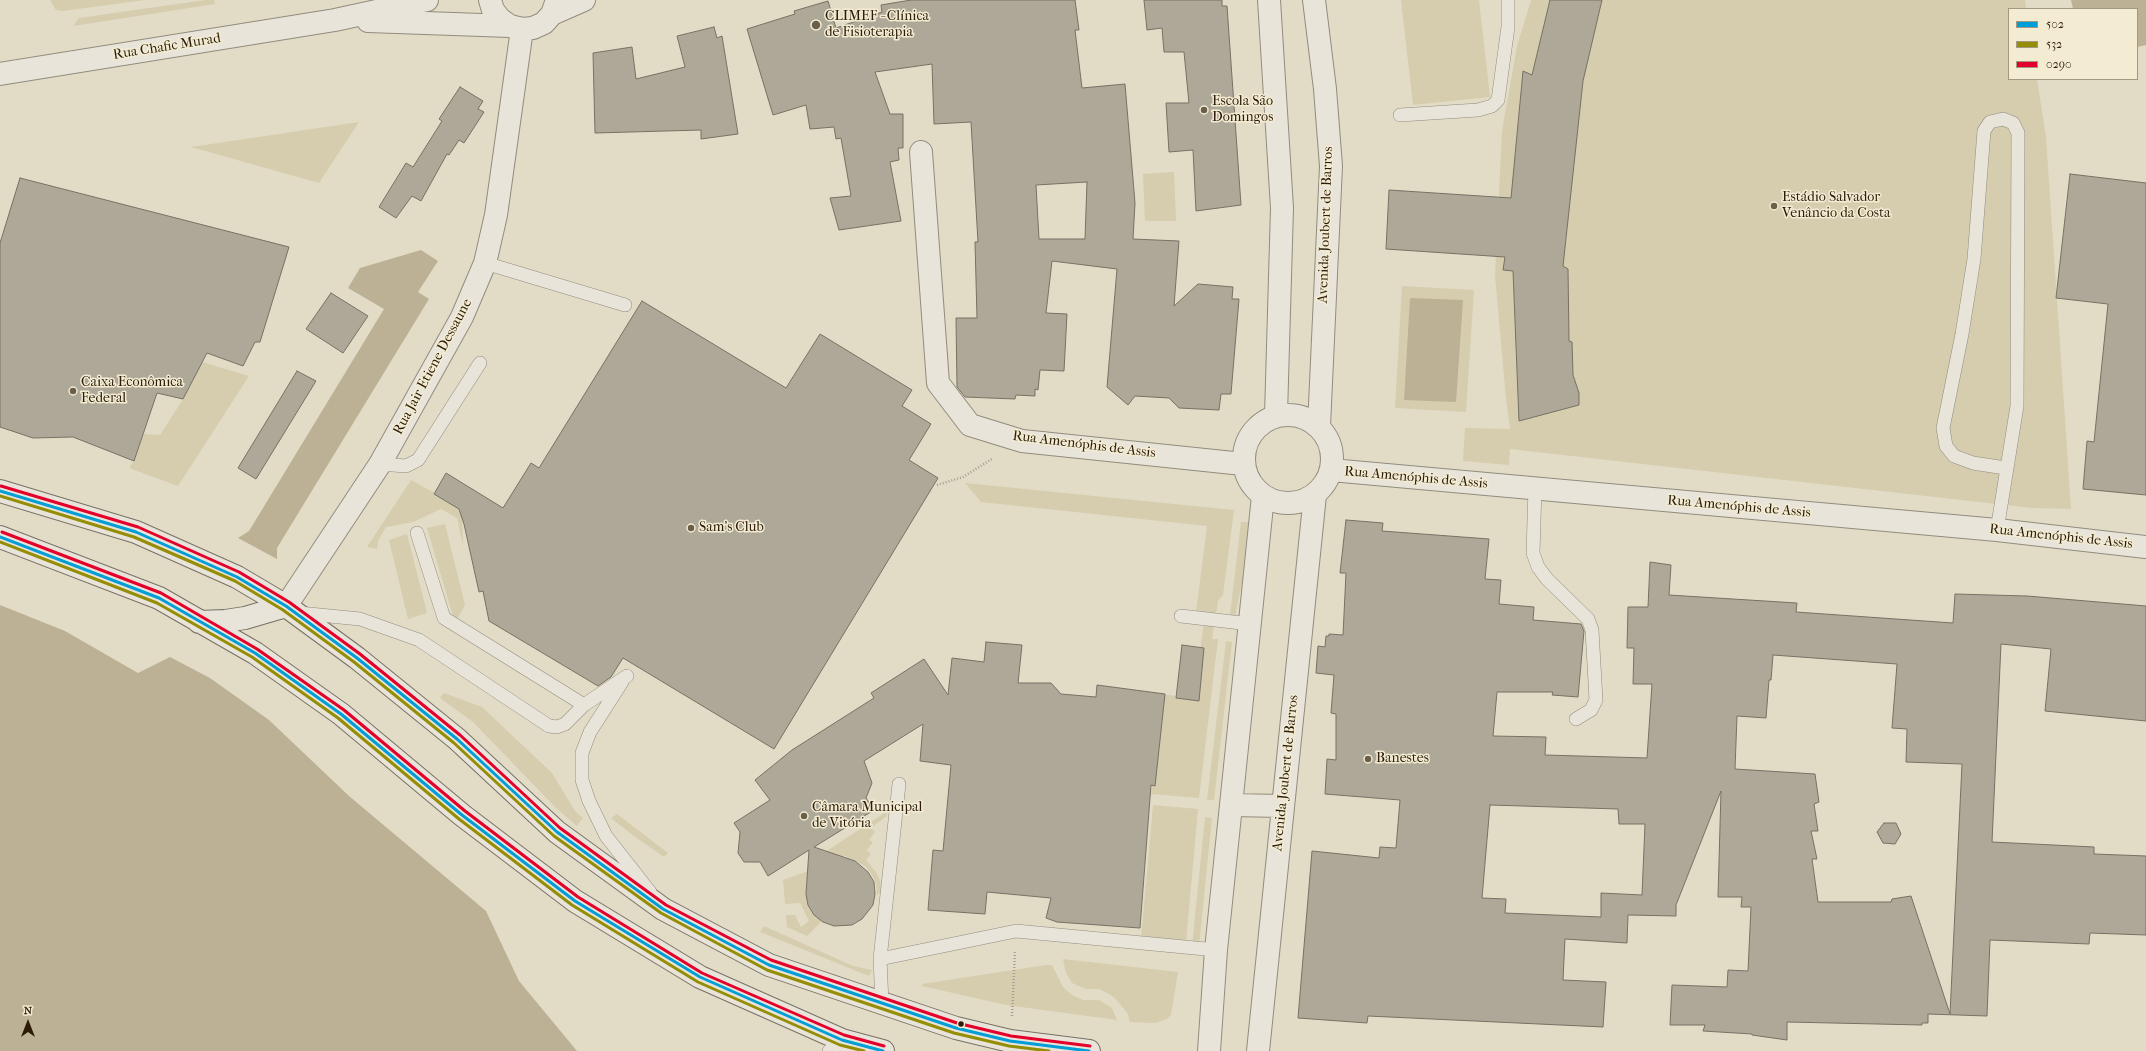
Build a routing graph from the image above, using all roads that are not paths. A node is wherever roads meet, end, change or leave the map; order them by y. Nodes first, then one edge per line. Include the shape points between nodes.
1 (427, 0) edge
2 (490, 0) edge
3 (584, 0) edge
4 (1269, 0) edge
5 (1314, 0) edge
6 (1508, 0) edge
7 (554, 7) edge
8 (335, 20) junction
9 (516, 28) junction
10 (0, 74) edge
11 (1400, 115) dead end
12 (920, 152) dead end
13 (485, 263) junction
14 (625, 305) dead end
15 (480, 363) dead end
16 (1276, 415) junction
17 (1319, 426) junction
18 (380, 464) junction
19 (1243, 464) junction
20 (2005, 468) junction
21 (1331, 470) junction
22 (1535, 488) junction
23 (0, 491) edge
24 (1315, 495) junction
25 (1264, 496) junction
26 (1997, 530) junction
27 (417, 533) dead end
28 (0, 537) edge
29 (2146, 547) edge
30 (290, 609) junction
31 (1181, 616) dead end
32 (200, 622) junction
33 (1250, 624) junction
34 (584, 705) junction
35 (1576, 719) dead end
36 (899, 784) dead end
37 (1231, 805) junction
38 (1283, 806) junction
39 (663, 909) junction
40 (1216, 950) junction
41 (880, 959) junction
42 (882, 1003) junction
43 (835, 1045) edge
44 (883, 1051) edge
45 (1089, 1051) edge
46 (1209, 1051) edge
47 (1258, 1051) edge

1 - 8 street, Rua Chafic Murad
2 - 9 street via 500,20
3 - 7 street
4 - 16 street via 1282,208
5 - 17 street, Avenida Joubert de Barros via 1325,89 1330,166
6 - 11 lane via 1508,27 1498,100 1492,106 1478,110
7 - 9 street, Rua Chafic Murad via 544,23 533,28
8 - 9 street, Rua Chafic Murad
8 - 10 street, Rua Chafic Murad
9 - 13 street, Rua Jair Etiene Dessaune via 496,215
12 - 19 street, Rua Amenóphis de Assis via 938,383 970,425 1022,441
13 - 14 lane
13 - 18 street, Rua Jair Etiene Dessaune via 462,317
15 - 18 lane via 418,460 406,466
16 - 17 street via 1292,414 1306,418
16 - 19 street via 1262,422 1251,433 1244,448
17 - 21 street via 1328,439 1332,454
18 - 30 street, Rua Jair Etiene Dessaune
19 - 25 street via 1246,477 1253,488
20 - 20 lane via 2017,406 2018,133 2013,123 2003,119 1990,122 1984,131 1974,259 1943,428 1946,446 1954,456 1973,463
20 - 26 lane
21 - 22 street, Rua Amenóphis de Assis
21 - 24 street
22 - 26 street, Rua Amenóphis de Assis
22 - 35 lane via 1533,553 1538,567 1588,619 1592,630 1596,700 1591,710
23 - 30 street via 136,532 237,577
24 - 25 street via 1289,504 1276,502
24 - 38 street, Avenida Joubert de Barros
25 - 33 street
26 - 29 street, Rua Amenóphis de Assis
27 - 34 lane via 444,618
28 - 32 street via 159,598
30 - 32 street via 245,618
30 - 34 lane via 360,619 419,640 549,726 565,724
30 - 39 street via 357,658 457,739 557,832
31 - 33 lane
32 - 43 street via 255,653 341,714 462,815 575,901 700,977
33 - 37 street
34 - 39 lane via 627,676 590,732 582,753 582,780 606,836
36 - 41 lane
37 - 38 street
37 - 40 street
38 - 47 street, Avenida Joubert de Barros
39 - 42 street via 769,965
40 - 41 lane via 1016,930
40 - 46 street
41 - 42 lane
42 - 45 street via 956,1028 1010,1041
43 - 44 street

